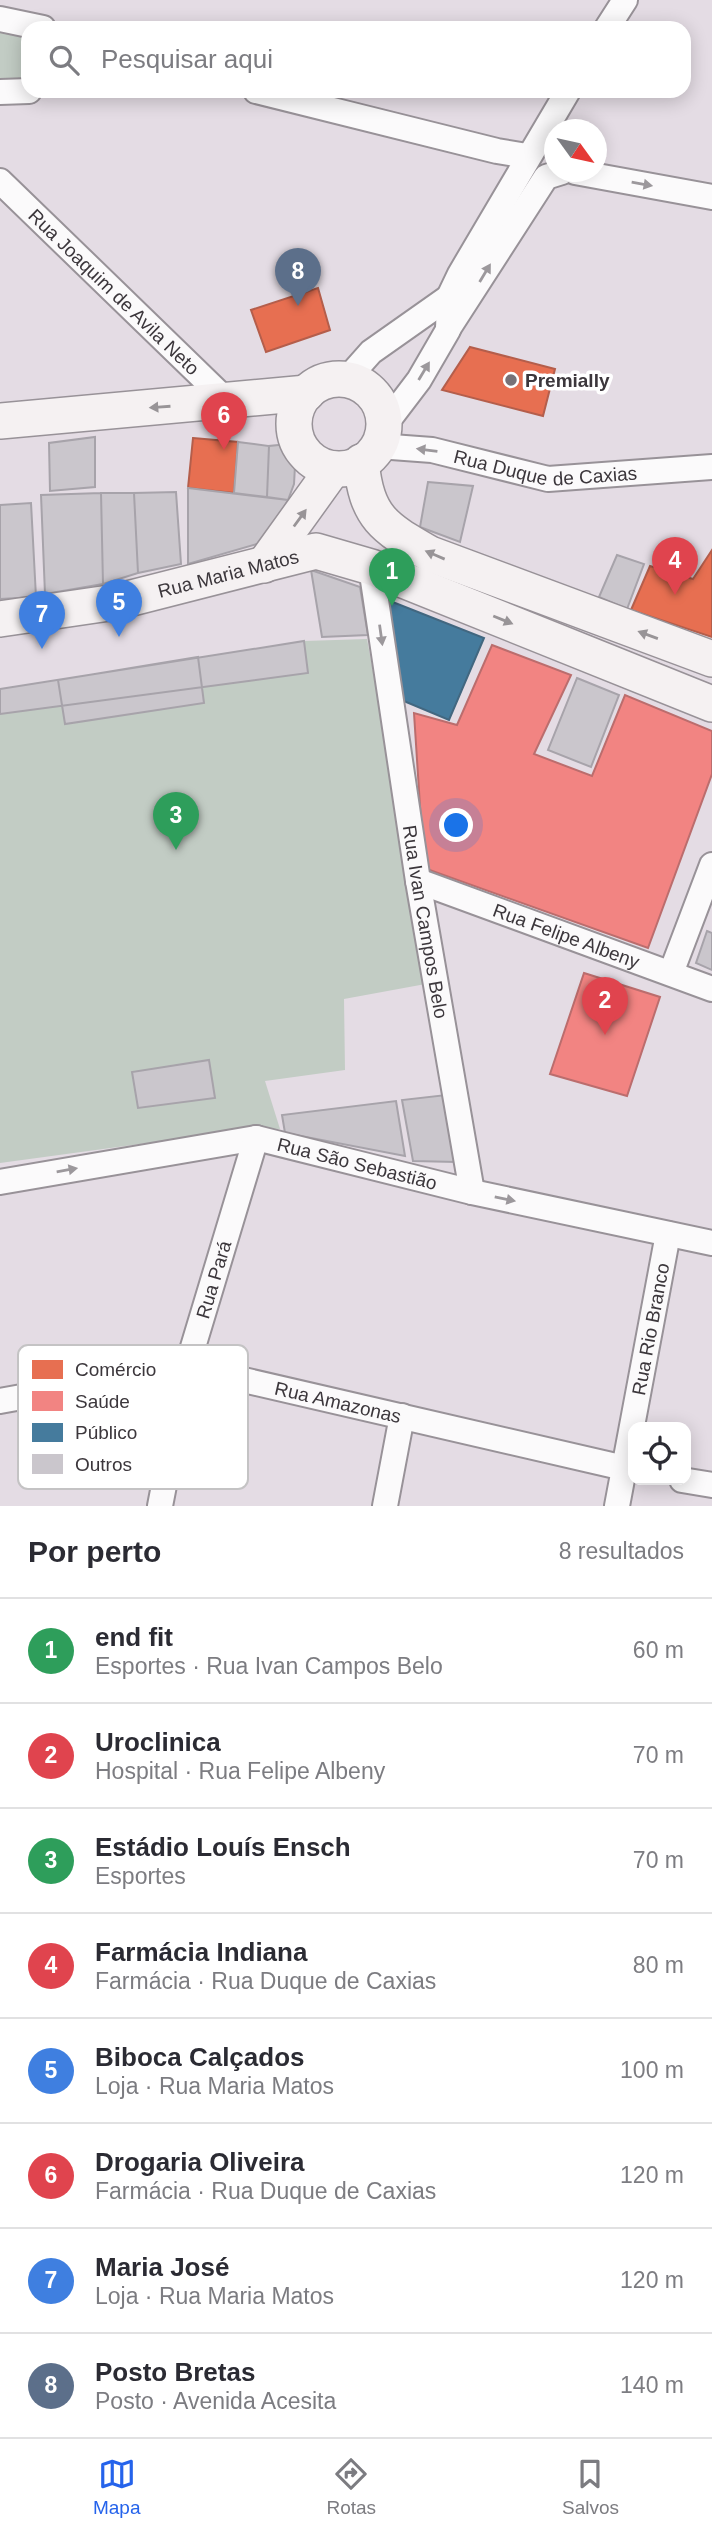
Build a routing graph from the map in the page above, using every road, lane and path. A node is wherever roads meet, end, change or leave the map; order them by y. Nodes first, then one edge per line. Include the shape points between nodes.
1 (625, 0) edge
2 (0, 19) edge
3 (612, 21) edge
4 (21, 23) edge
5 (21, 91) edge
6 (0, 92) edge
7 (284, 98) edge
8 (564, 98) edge
9 (527, 156) junction
10 (607, 178) edge
11 (544, 180) edge
12 (0, 181) edge
13 (712, 197) edge
14 (449, 297) junction
15 (448, 330) junction
16 (347, 379) junction
17 (307, 393) junction
18 (228, 402) junction
19 (0, 421) edge
20 (364, 451) junction
21 (712, 467) edge
22 (264, 565) junction
23 (371, 567) junction
24 (0, 619) edge
25 (712, 659) edge
26 (712, 704) edge
27 (712, 865) edge
28 (418, 881) junction
29 (671, 973) junction
30 (712, 989) edge
31 (256, 1138) junction
32 (0, 1182) edge
33 (472, 1192) junction
34 (668, 1234) junction
35 (712, 1243) edge
36 (194, 1345) edge
37 (248, 1381) edge
38 (18, 1398) edge
39 (0, 1401) edge
40 (402, 1416) junction
41 (637, 1422) edge
42 (628, 1470) edge
43 (628, 1473) edge
44 (691, 1482) edge
45 (712, 1485) edge
46 (385, 1506) edge
47 (617, 1506) edge

1 - 3 street
2 - 4 street
5 - 6 street
7 - 9 street
8 - 9 street
9 - 14 street
10 -> 13 street
15 -> 11 street
12 - 18 street, Rua Joaquim de Avila Neto
14 - 15 street
14 - 16 street via 371,352
20 -> 15 street via 419,380
16 - 17 main road via 329,379
16 - 20 main road via 374,394 381,407
17 - 18 main road
17 - 20 main road via 293,417 299,445 308,457
18 -> 19 main road
21 -> 20 street, Rua Duque de Caxias via 548,479 432,450
22 -> 20 main road
20 - 23 main road
25 -> 20 main road via 430,554 400,537 377,516 365,494
22 - 23 main road, Rua Maria Matos via 316,551
22 - 24 main road, Rua Maria Matos via 116,602
23 -> 26 main road, Rua Maria Matos
23 -> 28 street, Rua Ivan Campos Belo
27 - 29 street
28 - 29 street, Rua Felipe Albeny
28 - 33 street, Rua Ivan Campos Belo
29 - 30 street, Rua Felipe Albeny
32 -> 31 street, Rua São Sebastião
31 - 33 street, Rua São Sebastião
31 - 36 street, Rua Pará
33 -> 34 street, Rua São Sebastião
34 - 35 street, Rua São Sebastião
34 - 41 street, Rua Rio Branco
37 - 40 street, Rua Amazonas
38 - 39 street, Rua Amazonas
40 - 42 street, Rua Amazonas
40 - 46 street
43 - 47 street, Rua Rio Branco
44 - 45 street

